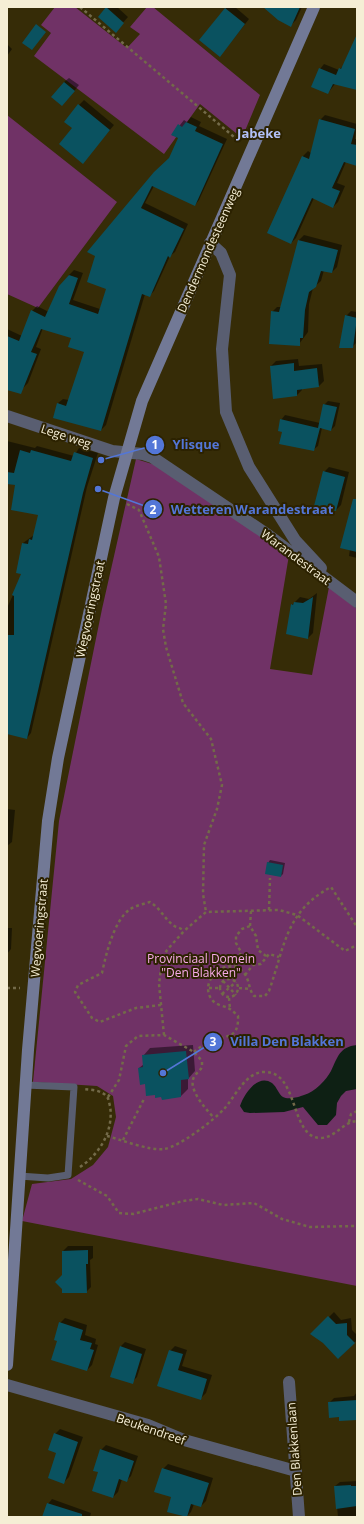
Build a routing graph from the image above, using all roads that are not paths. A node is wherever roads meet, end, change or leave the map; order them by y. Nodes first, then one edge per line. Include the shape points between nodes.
1 (314, 7) edge
2 (210, 243) junction
3 (7, 416) edge
4 (126, 453) junction
5 (114, 498) joint
6 (343, 592) junction
7 (357, 602) edge
8 (25, 1085) junction
9 (19, 1176) junction
10 (7, 1364) edge
11 (289, 1382) dead end
12 (7, 1385) edge
13 (296, 1471) junction
14 (299, 1517) edge

1 - 2 main road, Dendermondesteenweg
2 - 4 main road, Dendermondesteenweg via 142,401
2 - 6 street, Warandestraat via 221,253 230,275 222,349 226,412 249,467 295,540
3 - 4 street, Lege weg via 112,451
4 - 5 main road, Dendermondesteenweg
4 - 6 street, Warandestraat via 152,457 268,535
5 - 8 main road, Wegvoeringstraat via 58,758 48,821
6 - 7 street, Warandestraat
8 - 9 main road, Wegvoeringstraat
8 - 9 lane via 74,1087 68,1175 48,1178
9 - 10 main road, Wegvoeringstraat
11 - 13 street, Den Blakkenlaan
12 - 13 street, Beukendreef via 148,1426 184,1440
13 - 14 street, Den Blakkenlaan

